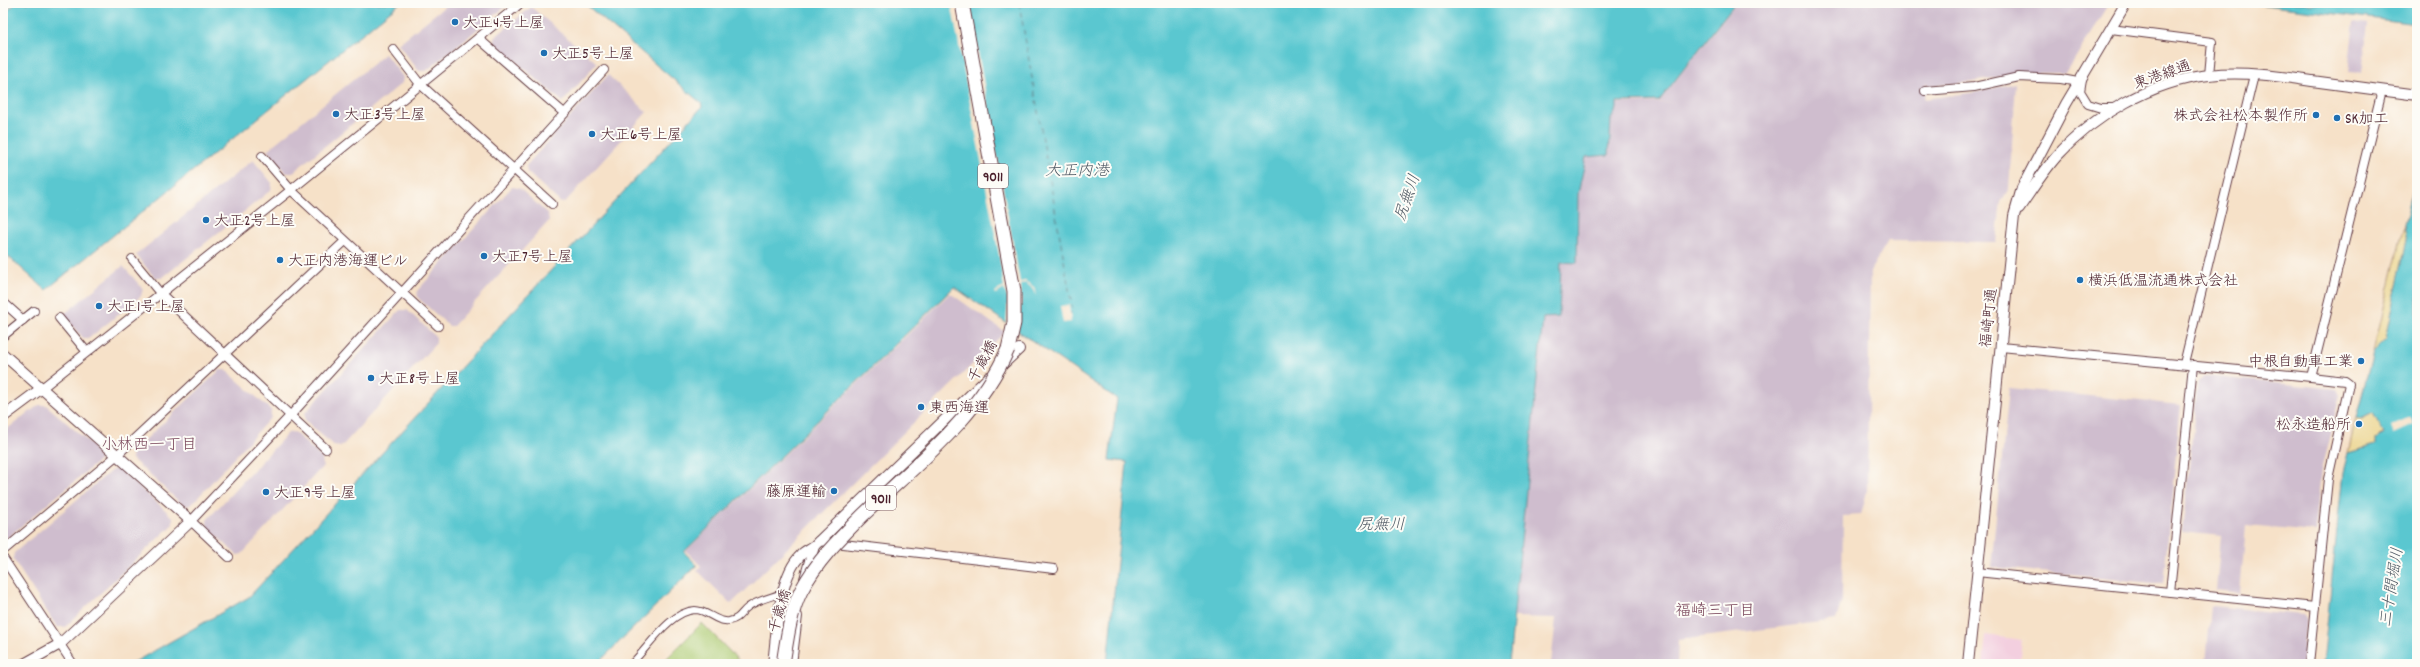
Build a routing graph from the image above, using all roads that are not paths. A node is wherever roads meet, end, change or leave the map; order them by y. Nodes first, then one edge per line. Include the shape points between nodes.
1 (521, 3) edge
2 (962, 3) edge
3 (2126, 3) edge
4 (2110, 29) junction
5 (478, 38) junction
6 (393, 49) dead end
7 (604, 70) dead end
8 (2084, 72) junction
9 (2209, 75) junction
10 (2254, 75) junction
11 (2078, 82) junction
12 (420, 84) junction
13 (2382, 90) junction
14 (1925, 91) dead end
15 (2417, 95) edge
16 (2117, 107) junction
17 (564, 113) junction
18 (262, 156) dead end
19 (514, 169) junction
20 (291, 190) junction
21 (552, 204) dead end
22 (2014, 216) junction
23 (345, 241) junction
24 (132, 259) dead end
25 (160, 293) junction
26 (401, 293) junction
27 (3, 302) edge
28 (34, 311) dead end
29 (59, 318) dead end
30 (23, 320) junction
31 (438, 326) dead end
32 (3, 336) edge
33 (2001, 347) junction
34 (1019, 349) dead end
35 (87, 352) junction
36 (3, 354) edge
37 (224, 354) junction
38 (2184, 364) junction
39 (2193, 365) junction
40 (2311, 377) junction
41 (42, 388) junction
42 (290, 416) junction
43 (3, 417) edge
44 (326, 449) dead end
45 (116, 456) junction
46 (191, 521) junction
47 (816, 544) junction
48 (3, 551) edge
49 (228, 557) dead end
50 (3, 558) edge
51 (1054, 569) dead end
52 (1977, 572) junction
53 (2170, 592) junction
54 (782, 593) junction
55 (798, 605) junction
56 (2315, 607) junction
57 (60, 644) junction
58 (24, 664) edge
59 (73, 664) edge
60 (631, 664) edge
61 (773, 664) edge
62 (783, 664) edge
63 (791, 664) edge
64 (1968, 664) edge
65 (2309, 664) edge

1 - 5 street
2 - 62 main road, 千歳橋 / 9011, bridge via 1014,292 1014,323 1009,344 996,374 969,411 819,562 794,607
3 - 4 street, 福崎町通
4 - 8 street, 福崎町通
4 - 9 street via 2212,42
5 - 12 street
5 - 17 street
6 - 12 street
7 - 17 street
8 - 11 street, 福崎町通
8 - 16 street via 2080,91 2088,104 2101,108
9 - 10 street, 東港線通
9 - 16 street, 東港線通 via 2177,81
10 - 13 street, 東港線通
10 - 38 street
11 - 14 street via 2019,77 1974,87
11 - 22 street, 福崎町通 via 2022,188
12 - 19 street
12 - 20 street
13 - 15 street, 東港線通
13 - 40 street
16 - 22 street, 東港線通 via 2055,158
17 - 19 street
18 - 20 street
19 - 21 street
19 - 26 street
20 - 23 street
20 - 25 street
22 - 33 street, 福崎町通
23 - 26 street
23 - 37 street
24 - 25 street
25 - 35 street
25 - 37 street
26 - 31 street
26 - 42 street
27 - 30 street
28 - 30 street
29 - 35 street
30 - 32 street
33 - 38 street
33 - 52 street, 福崎町通
34 - 47 street
35 - 41 street
36 - 41 street
37 - 42 street
37 - 45 street
38 - 39 street
39 - 40 street
39 - 53 street
40 - 56 street via 2345,381 2349,384 2328,479
41 - 43 street
41 - 45 street
42 - 44 street
42 - 46 street
45 - 46 street
45 - 48 street
46 - 49 street
46 - 57 street
47 - 51 street
47 - 54 street via 801,555
47 - 55 street
50 - 57 street
52 - 53 street
52 - 64 street, 福崎町通
53 - 56 street
54 - 55 street
54 - 60 street via 748,607 738,617 729,621 716,619 701,611 684,613 664,628
54 - 61 street
55 - 63 street
56 - 65 street
57 - 58 street
57 - 59 street

